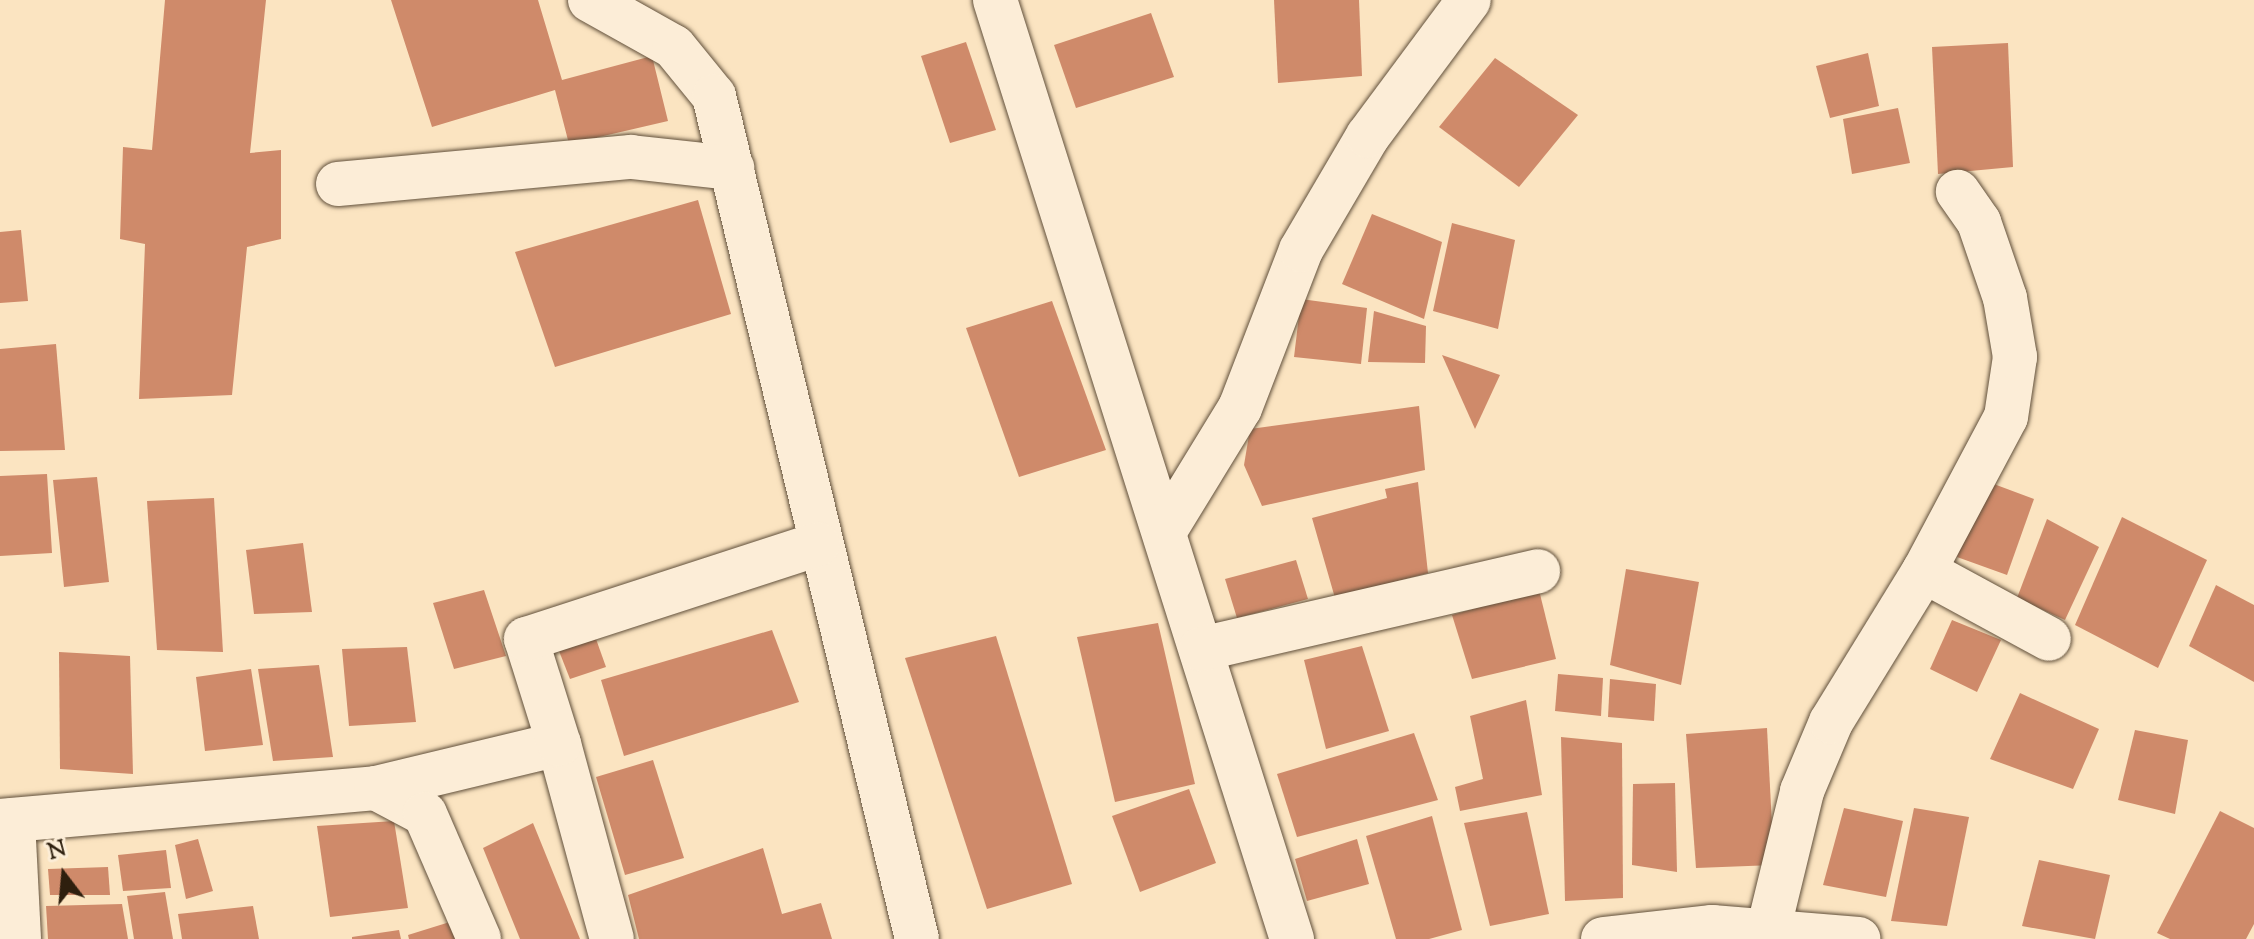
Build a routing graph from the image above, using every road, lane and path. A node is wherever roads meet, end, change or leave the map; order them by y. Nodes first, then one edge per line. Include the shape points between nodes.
1 (590, 0) edge
2 (995, 0) edge
3 (1469, 0) edge
4 (732, 168) junction
5 (338, 184) dead end
6 (1958, 192) dead end
7 (1164, 532) junction
8 (818, 544) junction
9 (1538, 571) dead end
10 (1924, 571) junction
11 (2049, 639) dead end
12 (1201, 649) junction
13 (559, 744) junction
14 (376, 788) junction
15 (6, 820) edge
16 (1768, 931) junction
17 (19, 939) edge
18 (479, 939) edge
19 (612, 939) edge
20 (917, 939) edge
21 (1292, 939) edge
22 (1603, 939) edge
23 (1859, 939) edge

1 - 4 street via 674,47 714,96
2 - 7 street
3 - 7 street via 1368,136 1301,250 1240,408
4 - 5 street via 631,157
4 - 8 street
6 - 10 street via 1979,222 2005,298 2015,357 2006,417
7 - 12 street
8 - 13 street via 526,639
8 - 20 street
9 - 12 street
10 - 11 street
10 - 16 street via 1831,722 1802,791
12 - 21 street
13 - 14 street
13 - 19 street
14 - 15 street
14 - 18 street via 425,814
15 - 17 street
16 - 22 street via 1712,927
16 - 23 street

